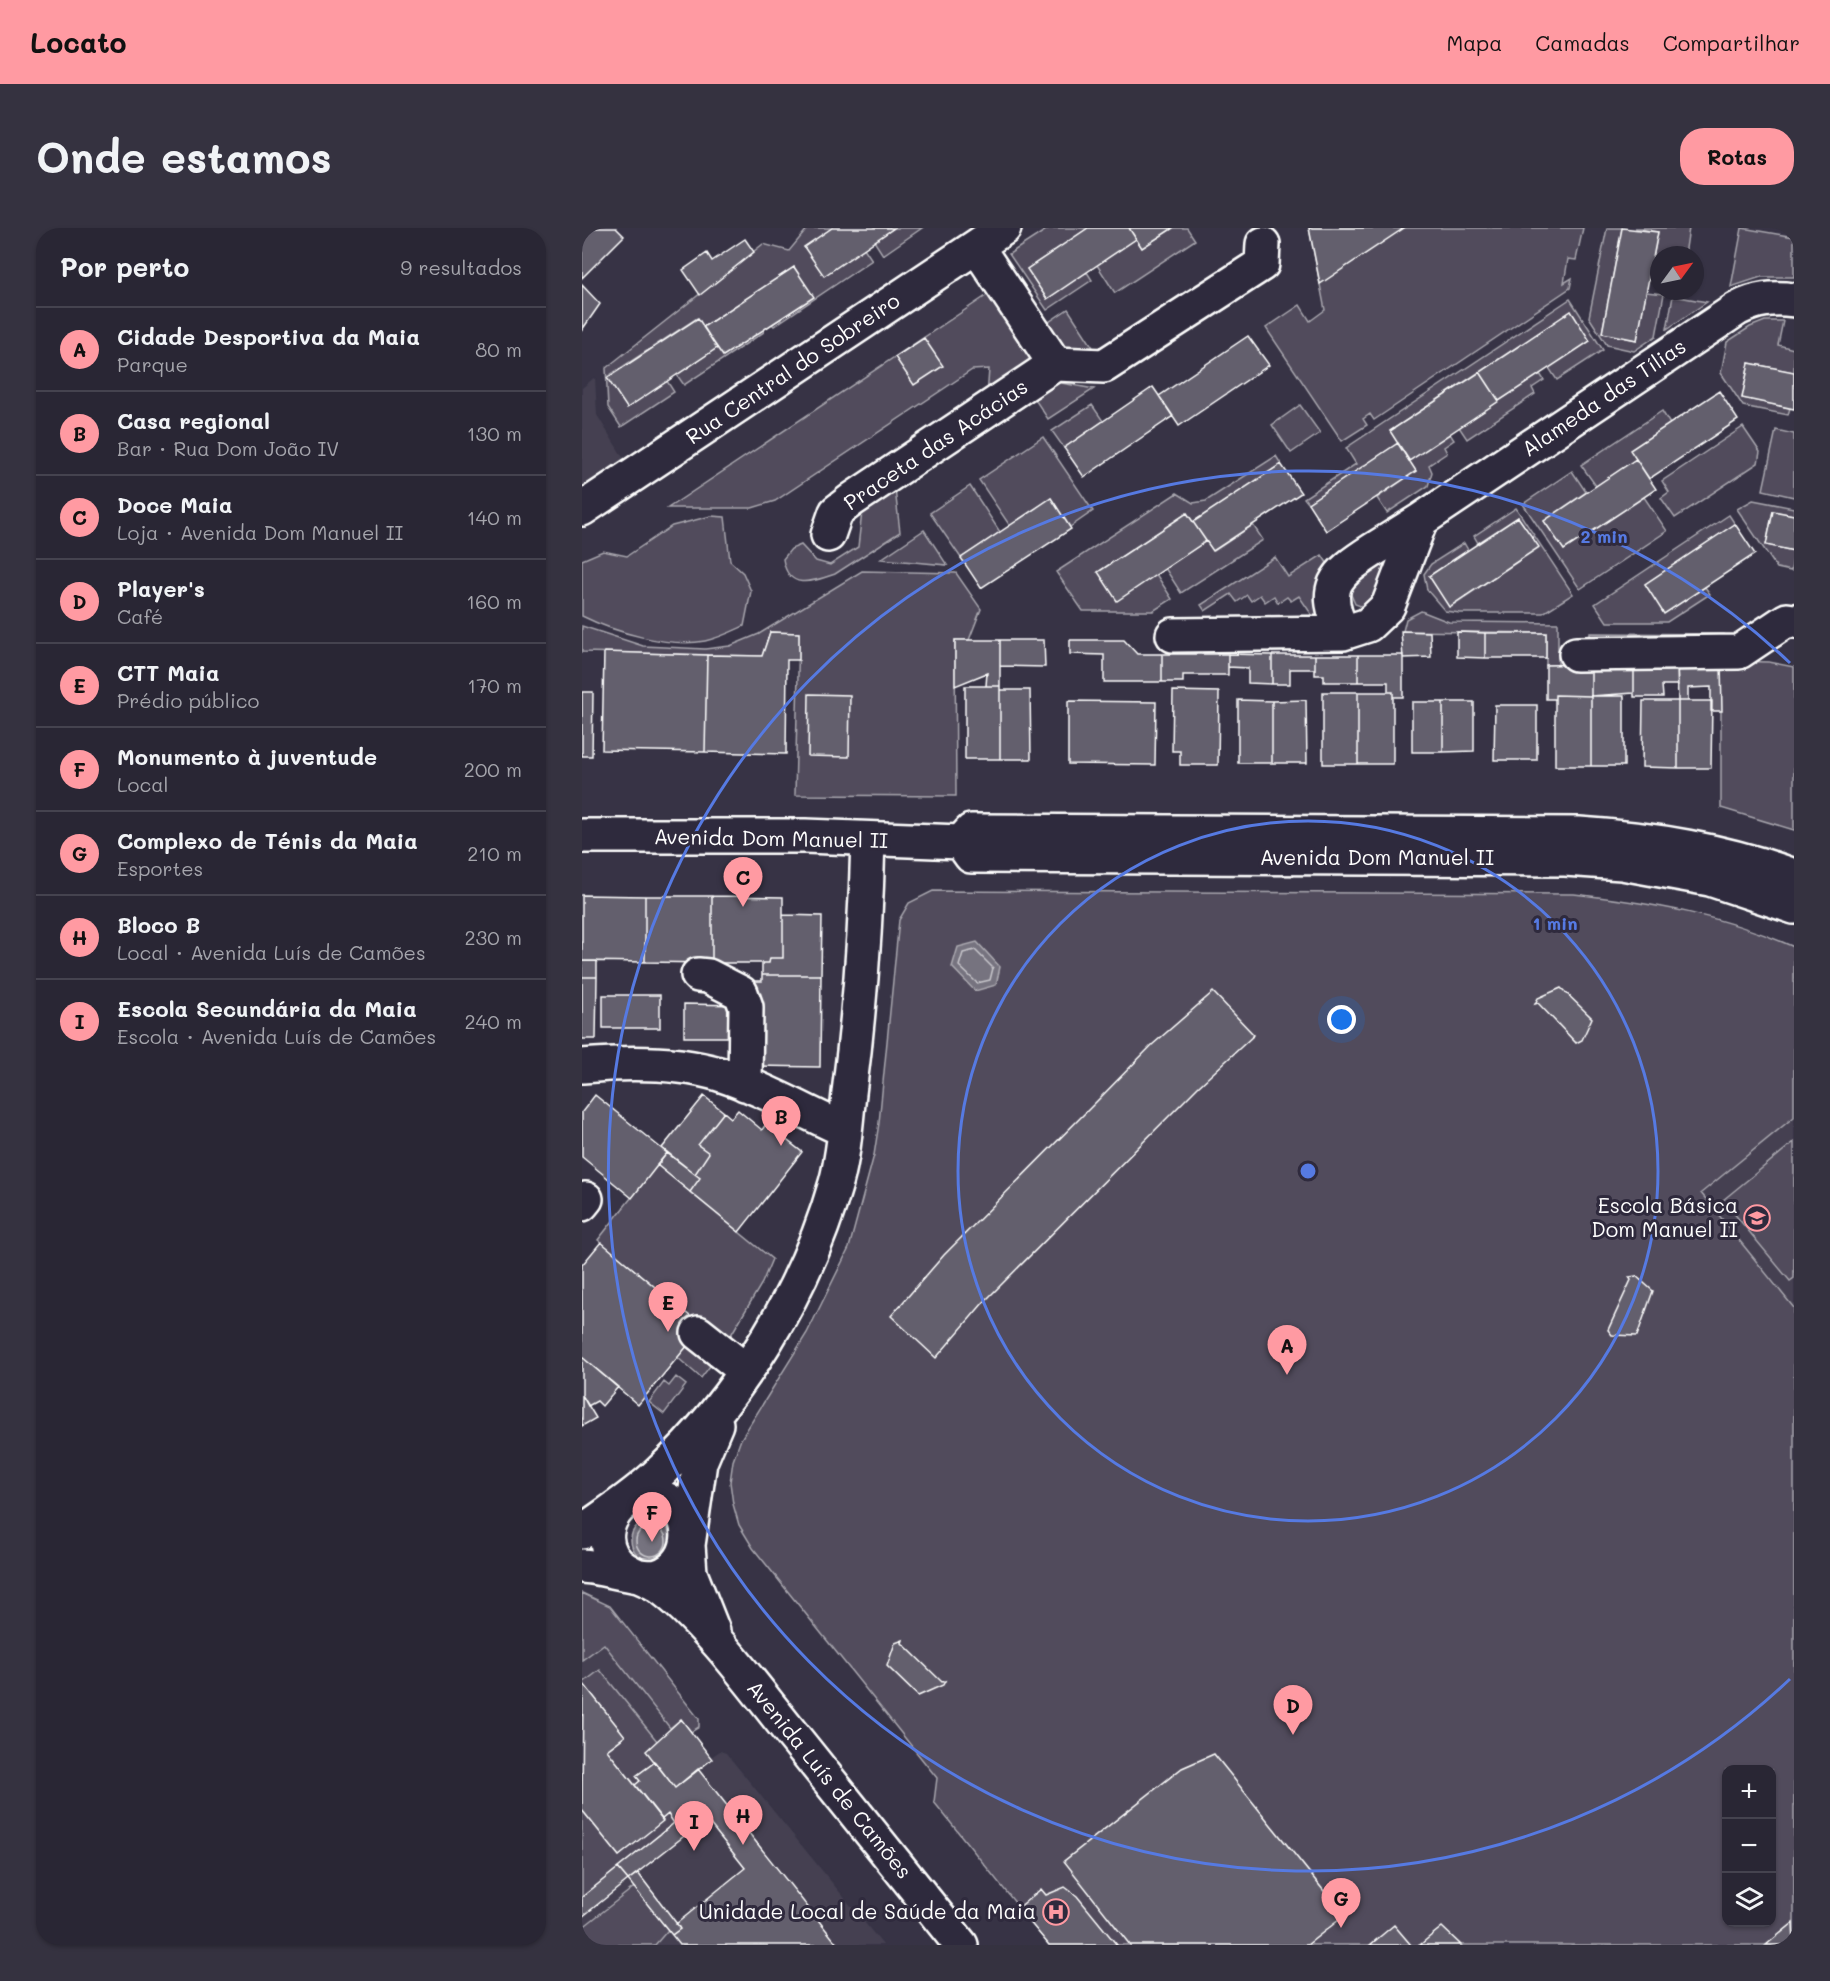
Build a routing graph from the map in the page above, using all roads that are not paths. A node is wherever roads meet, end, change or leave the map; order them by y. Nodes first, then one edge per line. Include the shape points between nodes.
1 (1004, 228) edge
2 (1263, 244) dead end
3 (977, 246) junction
4 (1794, 300) edge
5 (1055, 364) junction
6 (582, 509) edge
7 (1421, 520) junction
8 (828, 535) dead end
9 (1794, 621) edge
10 (1343, 633) junction
11 (1173, 635) dead end
12 (1576, 654) dead end
13 (582, 836) edge
14 (868, 839) junction
15 (961, 842) junction
16 (1794, 876) edge
17 (1794, 907) edge
18 (698, 975) dead end
19 (582, 1066) edge
20 (745, 1084) junction
21 (845, 1130) junction
22 (698, 1333) dead end
23 (737, 1383) junction
24 (622, 1503) junction
25 (582, 1532) edge
26 (688, 1545) junction
27 (582, 1566) edge
28 (631, 1574) junction
29 (719, 1644) junction
30 (961, 1945) edge

1 - 3 street, Rua Central do Sobreiro
2 - 5 street via 1262,264 1104,366
3 - 5 street
3 - 6 street, Rua Central do Sobreiro
4 - 7 street, Alameda das Tílias via 1776,297 1752,301 1737,309
5 - 8 street, Praceta das Acácias via 853,499 836,512
7 - 10 street via 1388,606 1368,625
7 - 10 street, Alameda das Tílias via 1344,568 1333,590 1334,613
9 - 12 street via 1787,620 1739,652
10 - 11 street
13 - 14 street, Avenida Dom Manuel II
14 - 15 street, Avenida Dom Manuel II
14 - 21 street via 856,1045
15 - 16 street, Avenida Dom Manuel II via 971,831 1579,834 1700,847
15 - 17 street, Avenida Dom Manuel II via 971,856 1565,859 1622,863 1710,879
18 - 20 street via 741,993 746,1007
19 - 20 street via 685,1066
20 - 21 street
21 - 23 street via 836,1181 807,1263
22 - 23 street
23 - 24 street via 696,1436 658,1475
23 - 26 street via 700,1462
24 - 25 street
24 - 26 street via 646,1494 670,1502 686,1521
24 - 28 street via 607,1527 607,1541 611,1554
26 - 28 street via 680,1561 667,1572 643,1577
26 - 29 street, Avenida Luís de Camões via 690,1573
27 - 28 street
28 - 29 street, Avenida Luís de Camões via 656,1584
29 - 30 street, Avenida Luís de Camões

